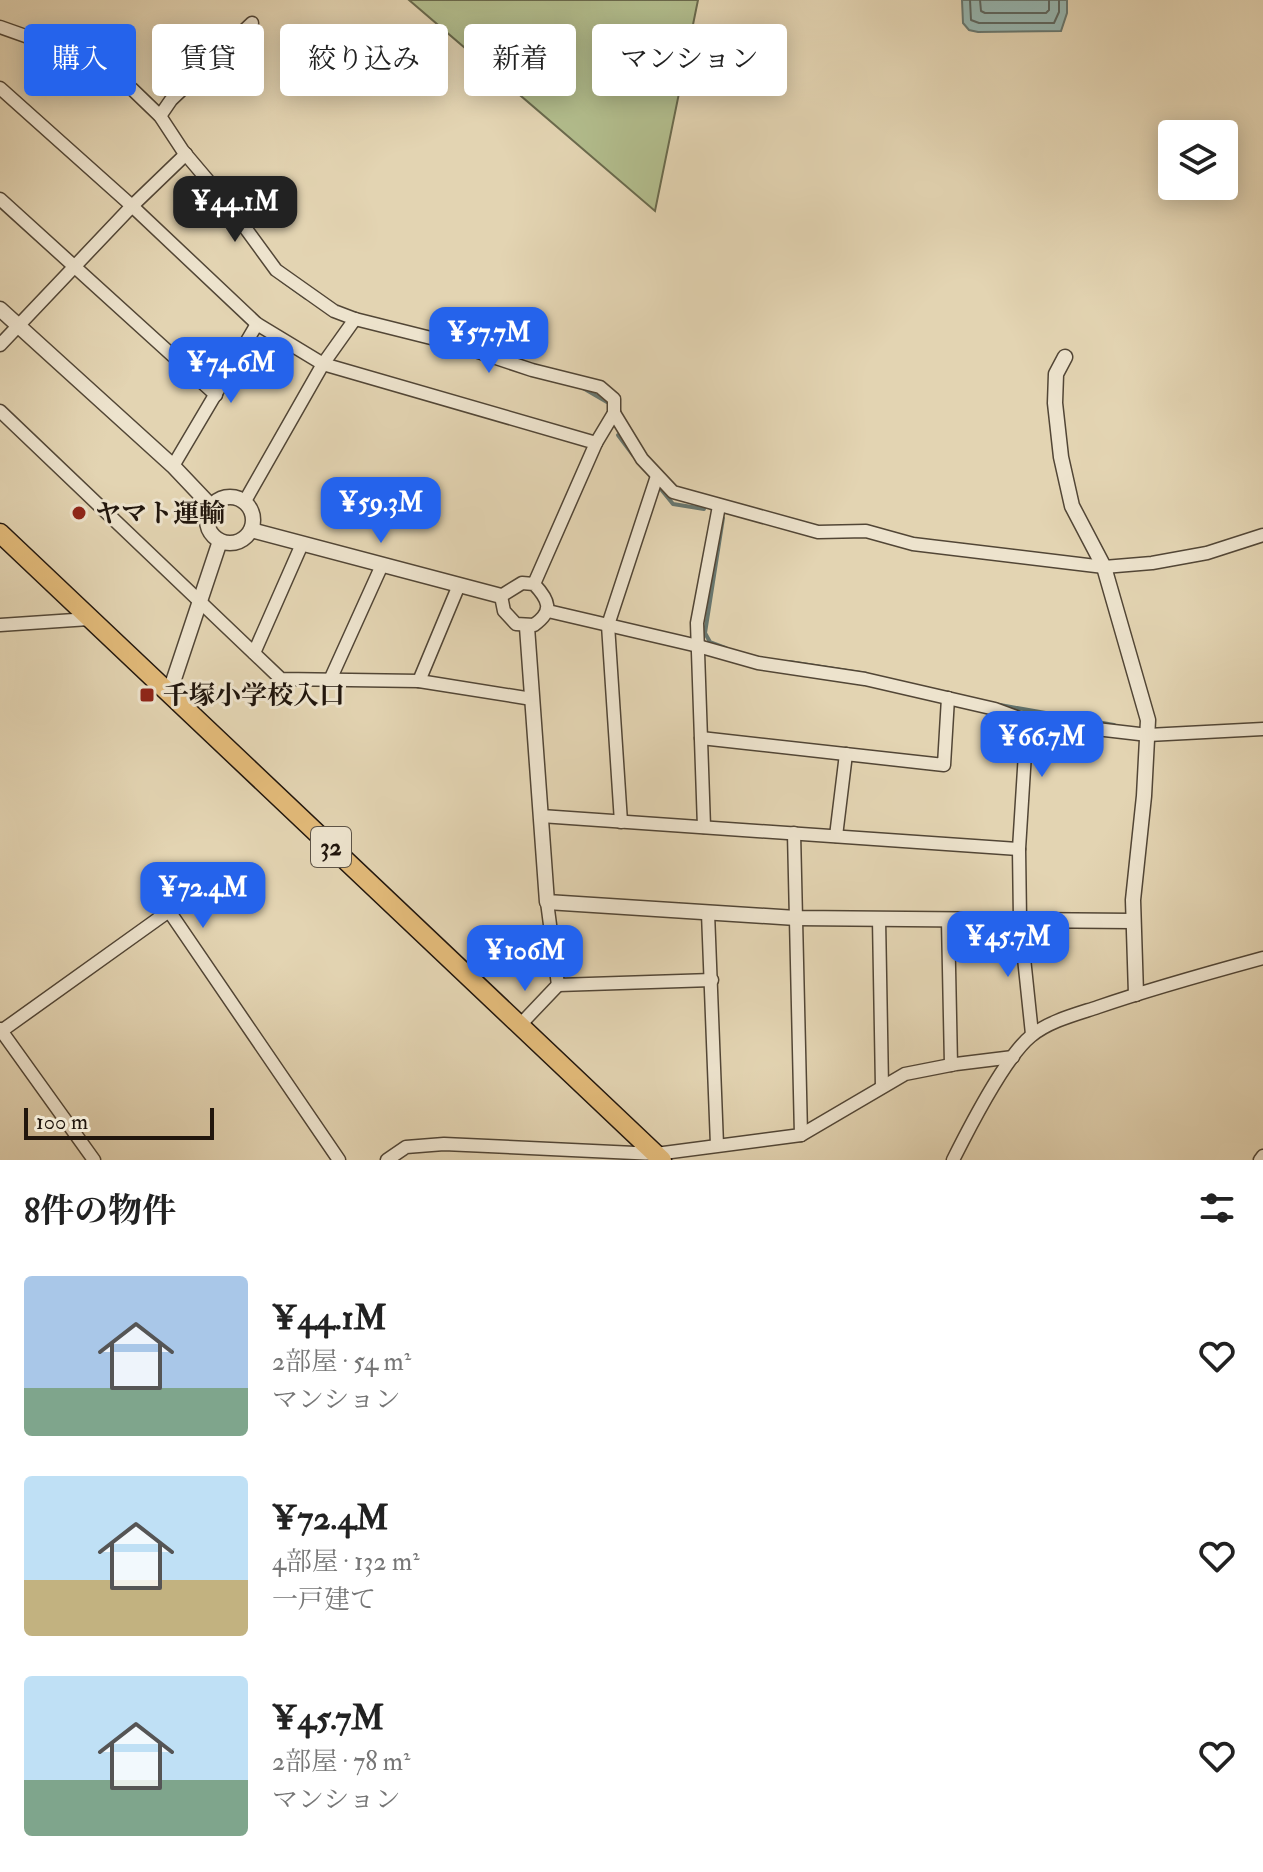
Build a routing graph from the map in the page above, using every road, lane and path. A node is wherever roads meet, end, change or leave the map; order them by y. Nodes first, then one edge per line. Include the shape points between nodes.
1 (252, 23) dead end
2 (0, 27) edge
3 (0, 88) edge
4 (160, 116) junction
5 (186, 154) junction
6 (0, 199) edge
7 (132, 206) junction
8 (73, 268) junction
9 (0, 309) edge
10 (355, 319) junction
11 (257, 324) junction
12 (18, 325) junction
13 (0, 345) edge
14 (1065, 357) dead end
15 (323, 364) junction
16 (216, 395) junction
17 (0, 411) edge
18 (614, 413) junction
19 (596, 443) junction
20 (173, 466) junction
21 (657, 476) junction
22 (245, 501) junction
23 (211, 506) junction
24 (719, 506) junction
25 (251, 530) junction
26 (0, 533) edge
27 (1263, 535) edge
28 (220, 541) junction
29 (302, 544) junction
30 (382, 565) junction
31 (1104, 567) junction
32 (534, 584) junction
33 (459, 585) junction
34 (501, 596) junction
35 (200, 601) junction
36 (548, 611) junction
37 (89, 619) junction
38 (0, 625) edge
39 (608, 625) junction
40 (527, 627) junction
41 (698, 646) junction
42 (254, 653) junction
43 (330, 680) junction
44 (419, 681) junction
45 (169, 694) junction
46 (948, 698) junction
47 (532, 699) junction
48 (1027, 721) junction
49 (1263, 729) edge
50 (1148, 735) junction
51 (701, 738) junction
52 (846, 754) junction
53 (541, 816) junction
54 (621, 822) junction
55 (704, 827) junction
56 (794, 833) junction
57 (836, 836) junction
58 (1019, 849) junction
59 (547, 902) junction
60 (708, 913) junction
61 (796, 918) junction
62 (879, 919) junction
63 (948, 920) junction
64 (1020, 920) junction
65 (1133, 921) junction
66 (1263, 958) edge
67 (712, 980) junction
68 (558, 985) junction
69 (1136, 994) junction
70 (519, 1026) junction
71 (1, 1031) edge
72 (1032, 1034) junction
73 (1013, 1057) junction
74 (951, 1065) junction
75 (882, 1087) junction
76 (801, 1135) junction
77 (717, 1145) junction
78 (659, 1157) edge
79 (94, 1160) edge
80 (339, 1160) edge
81 (387, 1160) edge
82 (953, 1160) edge

1 - 4 street
2 - 4 street via 65,50 117,78
3 - 7 street
4 - 5 street
5 - 7 street
5 - 10 street via 276,270 334,311
6 - 8 street
7 - 8 street
7 - 11 street
8 - 12 street
8 - 16 street
9 - 12 street
10 - 15 street
10 - 18 street via 600,387 614,399
11 - 15 street
11 - 16 street
12 - 13 street
12 - 20 street
14 - 31 street via 1056,374 1061,457 1072,506
15 - 19 street
15 - 22 street
16 - 20 street
17 - 35 street
18 - 19 street
18 - 21 street
19 - 32 street
20 - 23 street
21 - 24 street via 673,492
21 - 39 street
22 - 23 street via 233,496
22 - 25 street via 251,510
23 - 28 street via 206,519
24 - 31 street via 818,532 866,531 913,544
24 - 41 street via 697,623
25 - 28 street via 232,543
25 - 29 street
26 - 37 main road, 32
27 - 31 street via 1207,553
28 - 35 street
29 - 30 street
29 - 42 street
30 - 33 street
30 - 43 street
31 - 50 street
32 - 34 street via 522,583
32 - 36 street
33 - 34 street
33 - 44 street
34 - 40 street via 504,611
35 - 42 street
35 - 45 street
36 - 39 street
36 - 40 street
37 - 38 street
37 - 45 main road, 32
39 - 41 street
39 - 54 street
40 - 47 street
41 - 46 street via 758,663
41 - 51 street
42 - 43 street via 281,679
43 - 44 street
44 - 47 street
45 - 70 main road, 32
46 - 48 street
46 - 52 street via 944,765
47 - 53 street
48 - 50 street
48 - 58 street
49 - 50 street
50 - 65 street
51 - 52 street
51 - 55 street
52 - 57 street
53 - 54 street
53 - 59 street
54 - 55 street
55 - 56 street
56 - 57 street
56 - 61 street
57 - 58 street
58 - 64 street
59 - 60 street
59 - 68 street
60 - 61 street
60 - 67 street
61 - 62 street
61 - 76 street
62 - 63 street
62 - 75 street
63 - 64 street
63 - 74 street
64 - 65 street
64 - 72 street
65 - 69 street
66 - 69 street
67 - 68 street
67 - 77 street
68 - 70 street
69 - 72 street
70 - 78 main road, 32
71 - 79 street
71 - 80 street via 169,911
72 - 73 street
73 - 74 street
73 - 82 street
74 - 75 street via 905,1074
75 - 76 street
76 - 77 street
77 - 78 street
78 - 81 street via 444,1144 406,1147

